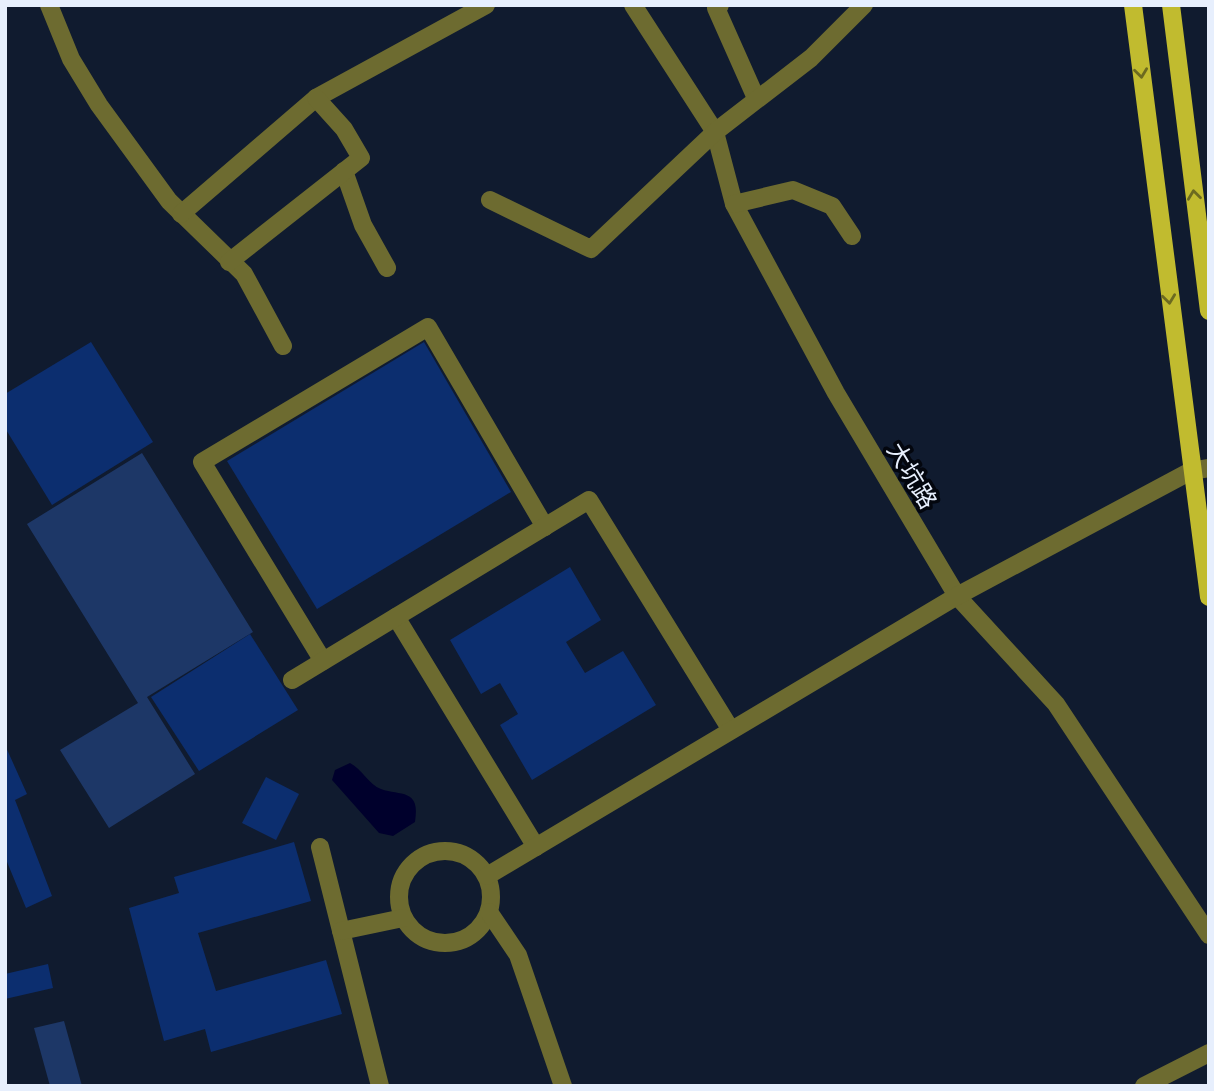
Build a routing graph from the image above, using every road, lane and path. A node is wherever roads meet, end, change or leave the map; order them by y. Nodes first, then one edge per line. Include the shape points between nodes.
1 (49, 5) edge
2 (486, 5) edge
3 (633, 5) edge
4 (720, 5) edge
5 (1133, 5) edge
6 (1171, 5) edge
7 (857, 7) edge
8 (316, 98) junction
9 (755, 98) junction
10 (715, 132) junction
11 (344, 172) junction
12 (490, 200) dead end
13 (734, 204) junction
14 (181, 214) junction
15 (852, 236) dead end
16 (229, 262) junction
17 (387, 268) dead end
18 (1209, 311) edge
19 (283, 346) dead end
20 (1200, 469) edge
21 (545, 527) junction
22 (957, 596) junction
23 (1209, 597) edge
24 (396, 617) junction
25 (323, 661) junction
26 (292, 680) dead end
27 (731, 730) junction
28 (320, 847) dead end
29 (536, 847) junction
30 (487, 876) junction
31 (489, 912) junction
32 (403, 918) junction
33 (341, 931) junction
34 (1209, 935) edge
35 (1209, 1054) edge
36 (380, 1086) edge
37 (563, 1086) edge
38 (1144, 1086) edge

1 - 14 street via 71,59 99,105
2 - 8 street
3 - 10 street, 大坑路
4 - 9 street via 716,8
5 -> 20 main road
18 -> 6 main road
7 - 9 street via 811,58
8 - 11 street via 344,129 361,158
8 - 14 street
9 - 10 street
10 - 12 street via 591,249
10 - 13 street, 大坑路
11 - 16 street
11 - 17 street via 363,225
13 - 15 street via 793,191 832,206
13 - 22 street, 大坑路 via 836,393
14 - 16 street
16 - 19 street via 244,274
20 - 22 street
20 - 23 main road
21 - 24 street
21 - 25 street via 428,327 202,462
21 - 27 street via 589,500
22 - 27 street
22 - 34 street, 大坑路 via 1056,704
24 - 25 street
24 - 29 street
25 - 26 street
27 - 29 street
28 - 33 street
29 - 30 street
30 - 31 street
30 - 32 street via 476,862 460,853 442,850 425,855 410,866 401,882
31 - 32 street via 480,928 466,939 448,943 430,941 414,932
31 - 37 street via 518,955
32 - 33 street
33 - 36 street
35 - 38 street

